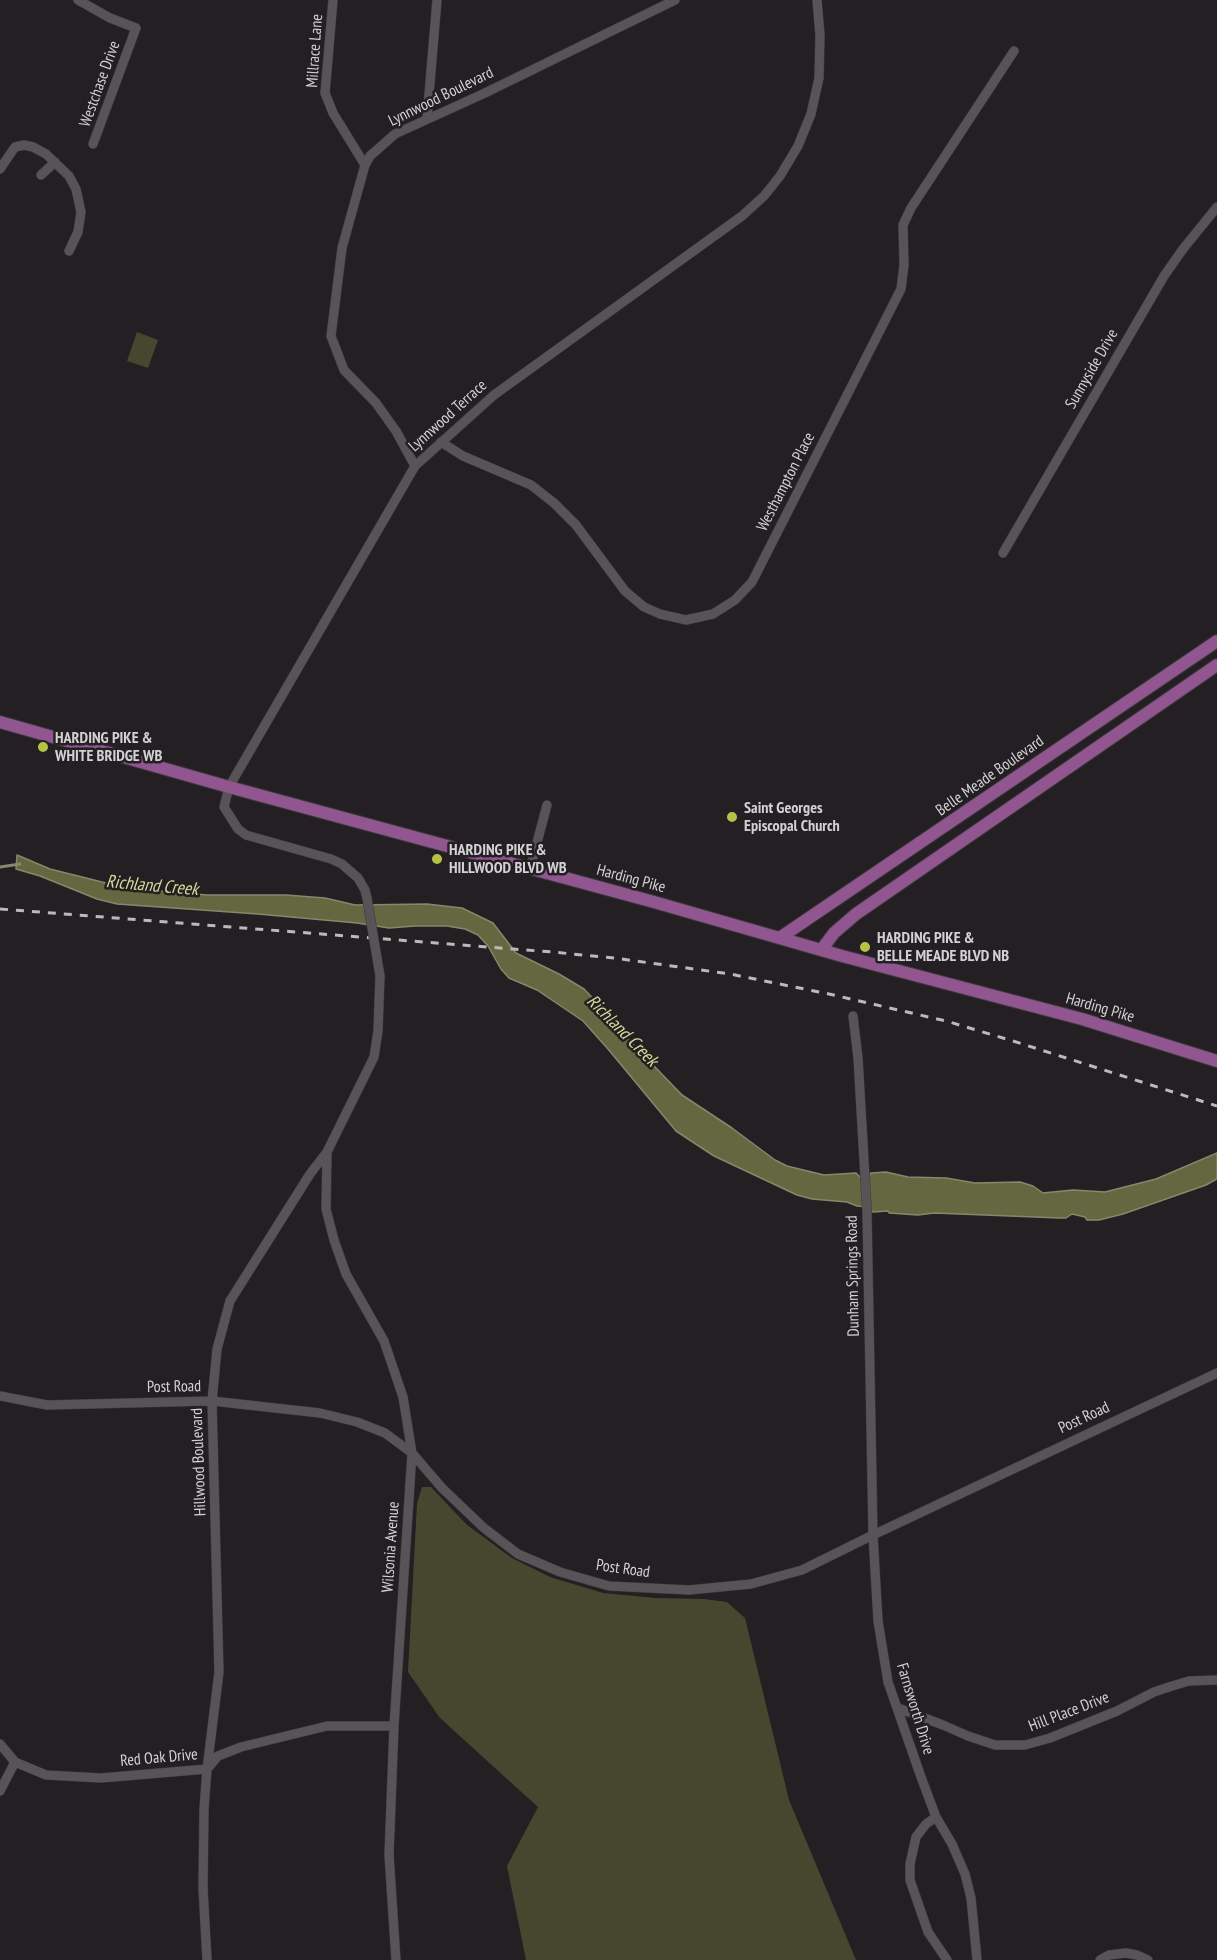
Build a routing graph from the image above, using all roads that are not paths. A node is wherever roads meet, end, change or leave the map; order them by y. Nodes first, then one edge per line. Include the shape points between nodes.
1 (78, 0) edge
2 (333, 0) edge
3 (437, 0) edge
4 (675, 0) edge
5 (817, 0) edge
6 (1014, 51) dead end
7 (427, 118) junction
8 (93, 144) dead end
9 (55, 162) junction
10 (365, 165) junction
11 (0, 169) edge
12 (41, 174) dead end
13 (1217, 207) edge
14 (1214, 220) edge
15 (69, 251) dead end
16 (441, 442) junction
17 (415, 466) junction
18 (1003, 553) dead end
19 (1217, 640) edge
20 (1217, 665) edge
21 (0, 722) edge
22 (1050, 755) junction
23 (1061, 772) junction
24 (230, 787) junction
25 (547, 805) dead end
26 (955, 820) junction
27 (966, 838) junction
28 (890, 864) junction
29 (530, 869) junction
30 (902, 882) junction
31 (367, 898) joint
32 (781, 937) junction
33 (822, 949) junction
34 (853, 1016) dead end
35 (1217, 1061) edge
36 (327, 1152) junction
37 (1217, 1373) edge
38 (0, 1396) edge
39 (212, 1401) junction
40 (412, 1453) junction
41 (873, 1535) junction
42 (1217, 1680) edge
43 (898, 1708) junction
44 (394, 1726) junction
45 (0, 1744) edge
46 (15, 1762) junction
47 (207, 1769) junction
48 (0, 1791) edge
49 (936, 1817) junction
50 (207, 1960) edge
51 (396, 1960) edge
52 (947, 1960) edge
53 (977, 1960) edge
54 (1100, 1960) edge
55 (1148, 1960) edge

1 - 8 street, Westchase Drive via 136,28
2 - 10 street, Millrace Lane via 325,93
3 - 7 street
4 - 7 street, Lynnwood Boulevard
5 - 16 street, Lynnwood Terrace via 819,78 811,114 798,146 764,196 742,216 494,395
6 - 16 street, Westhampton Place via 911,208 903,225 901,289 752,582 735,600 713,614 686,620 644,607 625,591 576,525 554,503 531,485 463,456
7 - 10 street, Lynnwood Boulevard via 395,134
9 - 11 street via 40,150 21,145
9 - 12 street
9 - 15 street via 71,180 80,201 78,232
10 - 17 street, Lynnwood Boulevard via 342,248 331,336 344,370 376,403
13 - 14 street, Sunnyside Drive
14 - 18 street, Sunnyside Drive via 1193,236 1164,276
16 - 17 street, Lynnwood Terrace
17 - 24 street, Lynnwood Terrace
19 - 22 main road, Belle Meade Boulevard
20 - 23 main road
21 - 24 main road, Harding Pike
22 - 23 main road
22 - 26 main road, Belle Meade Boulevard
23 - 27 main road
24 - 29 main road, Harding Pike
24 - 31 street, Lynnwood Terrace via 224,807 238,830 342,864 358,878
25 - 29 street
26 - 27 main road
26 - 28 main road, Belle Meade Boulevard
27 - 30 main road
28 - 30 main road
28 - 32 main road, Belle Meade Boulevard
29 - 32 main road, Harding Pike
30 - 33 main road via 849,920
31 - 36 street, Hillwood Boulevard, bridge via 380,976 374,1058
32 - 33 main road, Harding Pike
33 - 35 main road, Harding Pike via 1082,1019
34 - 41 street, Dunham Springs Road via 867,1212
36 - 39 street, Hillwood Boulevard via 230,1301 217,1349
36 - 40 street, Wilsonia Avenue via 326,1209 334,1240 346,1274 384,1341 403,1397
37 - 41 street, Post Road
38 - 39 street, Post Road via 46,1406
39 - 40 street, Post Road via 320,1413 357,1422 385,1433
39 - 47 street, Hillwood Boulevard via 219,1672
40 - 41 street, Post Road via 450,1496 518,1554 560,1572 609,1586 689,1590 751,1584 802,1570
40 - 44 street, Wilsonia Avenue
41 - 43 street, Farnsworth Drive via 878,1619 888,1682
42 - 43 street, Hill Place Drive via 1189,1681 1154,1692 1117,1711 1025,1745 995,1745
43 - 49 street, Farnsworth Drive
44 - 47 street, Red Oak Drive via 327,1726 295,1733 218,1756
44 - 51 street, Wilsonia Avenue via 389,1866
45 - 46 street, Red Oak Drive
46 - 47 street, Red Oak Drive via 46,1775 67,1778
46 - 48 street
47 - 50 street, Hillwood Boulevard via 203,1888
49 - 52 street via 916,1837 910,1880 928,1932
49 - 53 street, Farnsworth Drive via 965,1874
54 - 55 street via 1126,1953

